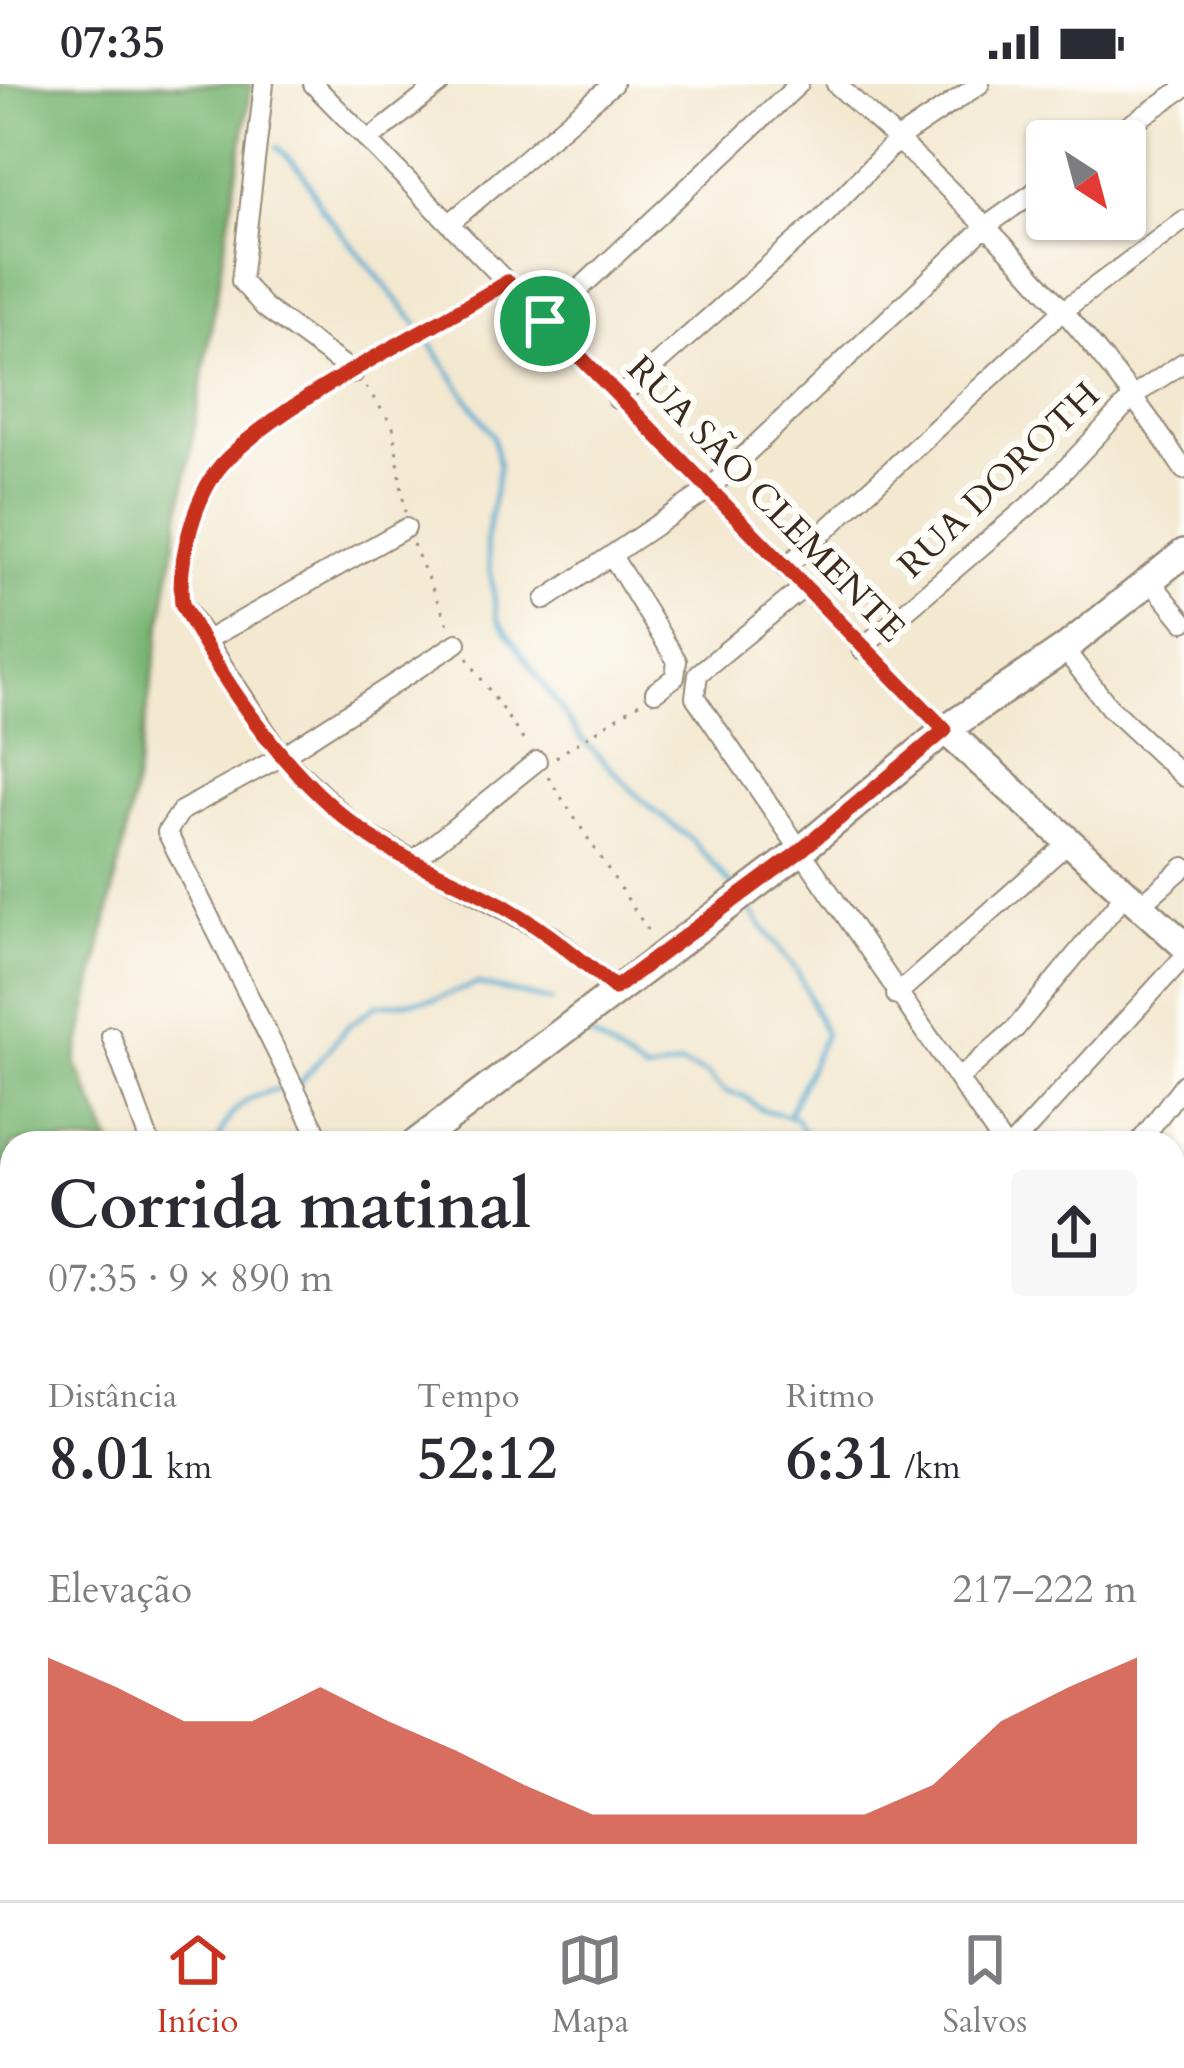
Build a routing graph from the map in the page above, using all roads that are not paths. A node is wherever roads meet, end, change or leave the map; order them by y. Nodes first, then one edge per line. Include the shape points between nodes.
1 (264, 84) edge
2 (313, 84) edge
3 (440, 84) edge
4 (613, 84) edge
5 (799, 84) edge
6 (836, 84) edge
7 (980, 84) edge
8 (1184, 88) edge
9 (1137, 120) edge
10 (898, 139) junction
11 (370, 140) junction
12 (1026, 198) edge
13 (1184, 220) edge
14 (450, 223) junction
15 (985, 227) junction
16 (507, 282) junction
17 (1065, 309) junction
18 (545, 321) junction
19 (1184, 362) edge
20 (355, 373) junction
21 (1135, 395) junction
22 (617, 399) junction
23 (1184, 470) edge
24 (708, 490) junction
25 (406, 528) road end
26 (1184, 553) edge
27 (612, 556) junction
28 (785, 568) junction
29 (1149, 579) junction
30 (802, 588) junction
31 (545, 600) dead end
32 (1184, 622) edge
33 (203, 642) junction
34 (457, 644) road end
35 (861, 649) junction
36 (1064, 649) junction
37 (655, 692) road end
38 (945, 730) junction
39 (282, 756) junction
40 (539, 764) road end
41 (1184, 777) edge
42 (1067, 844) junction
43 (799, 852) junction
44 (414, 860) junction
45 (1184, 867) edge
46 (1135, 898) junction
47 (1184, 945) edge
48 (1184, 957) edge
49 (615, 988) junction
50 (896, 995) junction
51 (111, 1036) dead end
52 (958, 1079) junction
53 (1184, 1084) edge
54 (146, 1131) edge
55 (316, 1131) edge
56 (431, 1131) edge
57 (995, 1131) edge
58 (1025, 1131) edge
59 (1148, 1131) edge

1 - 20 street via 241,281
2 - 11 street, RUA SÃO CLEMENTE
3 - 11 street
4 - 14 street
5 - 18 street
6 - 10 street
7 - 10 street
8 - 9 street
10 - 15 street
10 - 22 street via 820,220
11 - 14 street, RUA SÃO CLEMENTE
12 - 15 street
13 - 17 street
14 - 16 street, RUA SÃO CLEMENTE
15 - 17 street
15 - 24 street
16 - 18 street, RUA SÃO CLEMENTE
16 - 20 street
17 - 21 street
17 - 28 street
18 - 22 street, RUA SÃO CLEMENTE
19 - 21 street, RUA DOROTH
20 - 33 street via 227,459 203,490 180,586
21 - 23 street
21 - 35 street, RUA DOROTH via 1040,497
22 - 24 street, RUA SÃO CLEMENTE
24 - 27 street
24 - 28 street, RUA SÃO CLEMENTE
25 - 33 street
26 - 29 main road
27 - 31 street
27 - 37 street via 677,661 675,677
28 - 30 street, RUA SÃO CLEMENTE
29 - 32 street
29 - 36 main road
30 - 35 street, RUA SÃO CLEMENTE
30 - 43 street via 694,682 707,720
33 - 39 street
34 - 39 street
35 - 38 street, RUA SÃO CLEMENTE
36 - 38 main road
36 - 41 street via 1110,708
38 - 42 main road, RUA SÃO CLEMENTE
38 - 43 main road
39 - 44 street via 359,830
39 - 55 street via 171,822 169,843
40 - 44 street
42 - 46 main road, RUA SÃO CLEMENTE
42 - 50 street
43 - 49 main road
43 - 50 street
44 - 49 street via 554,937
45 - 46 street
46 - 47 main road, RUA SÃO CLEMENTE
46 - 52 street
48 - 58 street
49 - 56 main road
50 - 52 street
51 - 54 street
52 - 57 street
53 - 59 street

